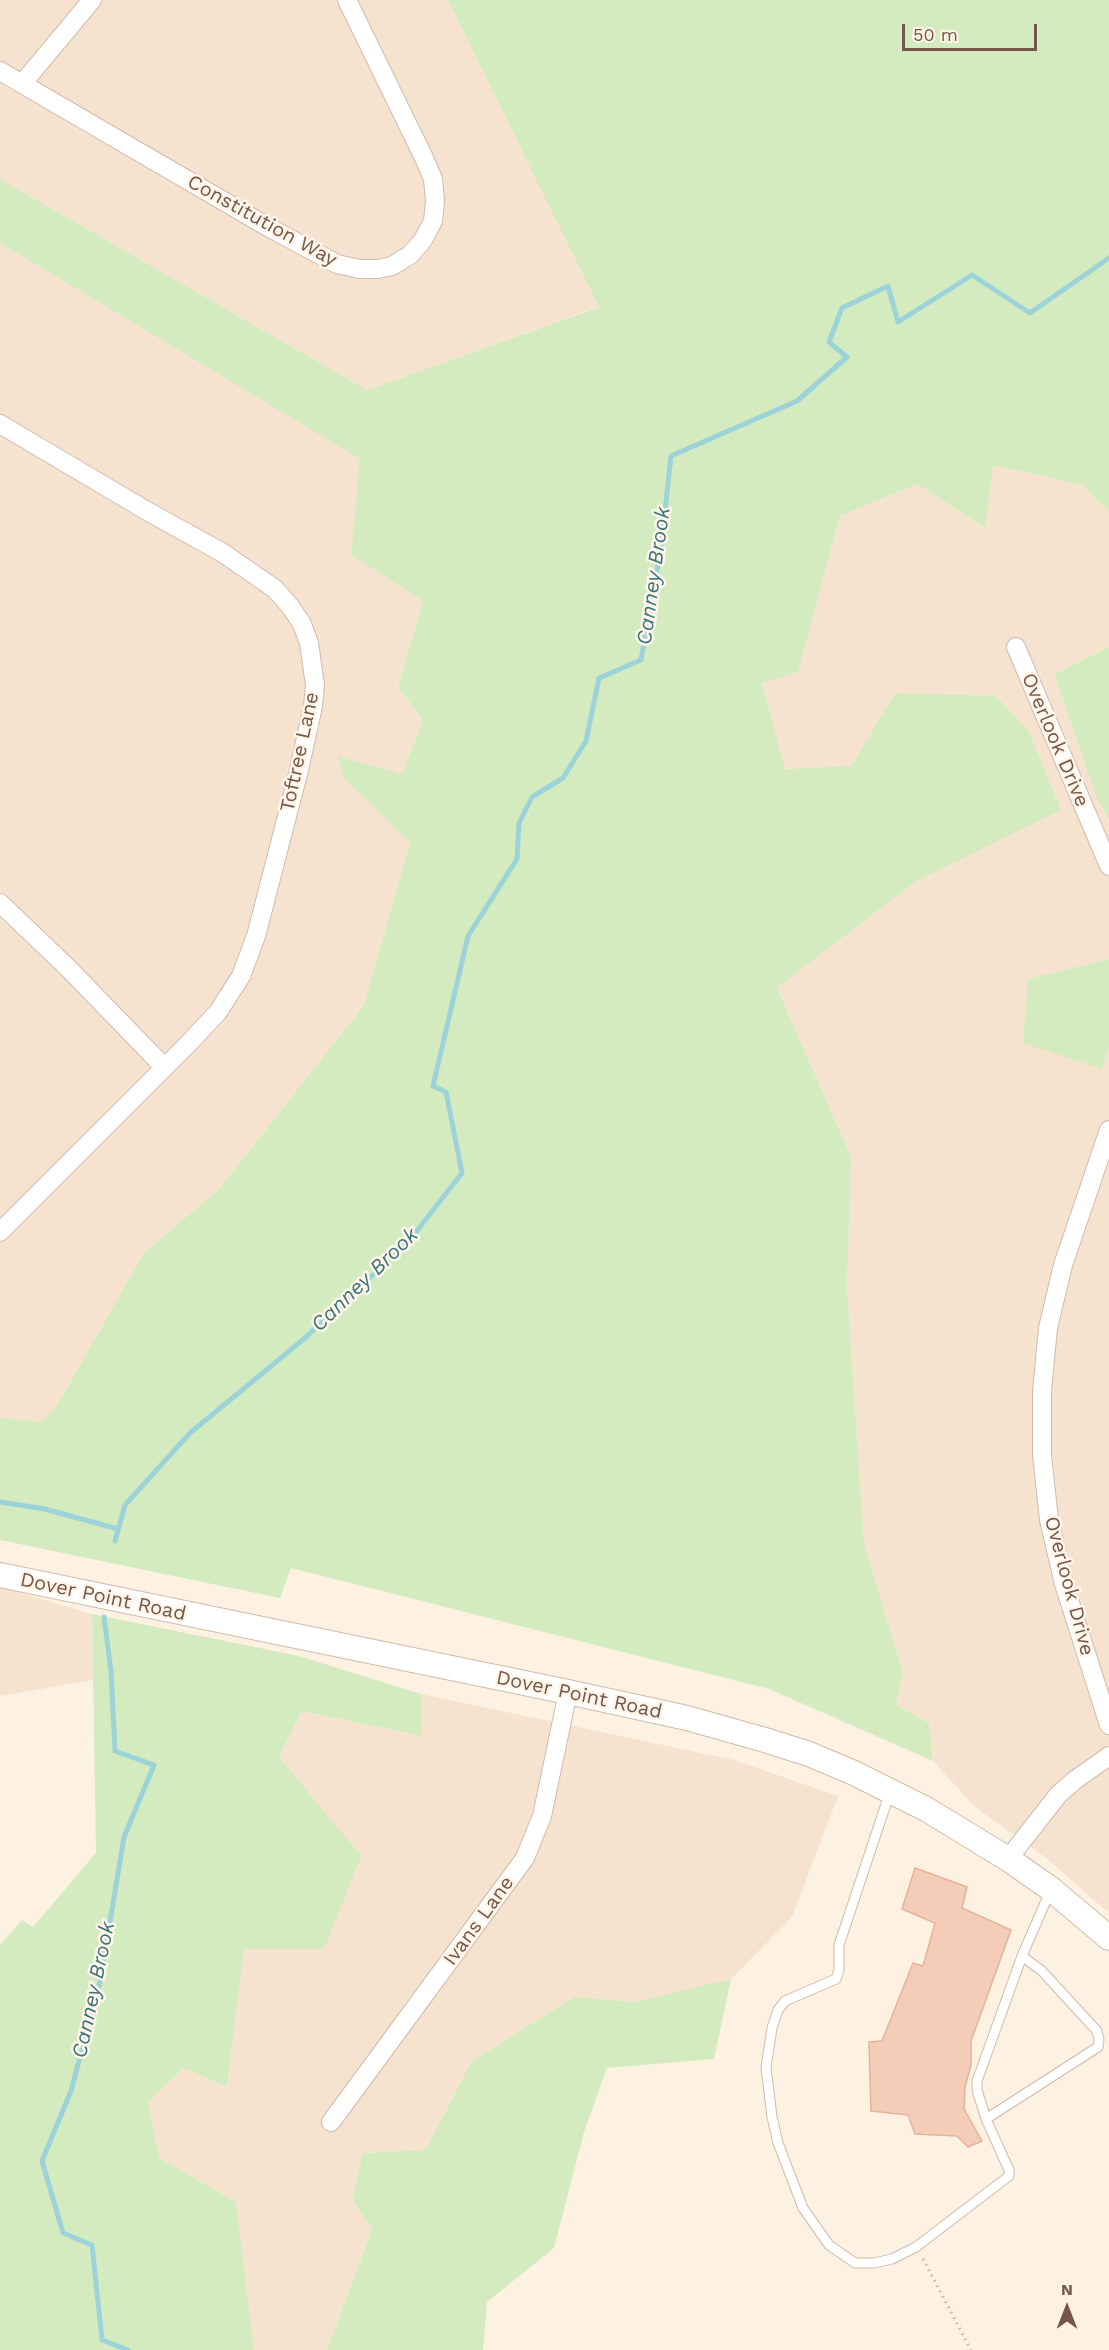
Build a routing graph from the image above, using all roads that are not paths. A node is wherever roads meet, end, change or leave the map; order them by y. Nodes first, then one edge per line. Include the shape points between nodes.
1 (92, 0) edge
2 (347, 0) edge
3 (0, 71) edge
4 (22, 84) junction
5 (0, 424) edge
6 (1016, 647) dead end
7 (1109, 866) edge
8 (0, 903) edge
9 (164, 1067) junction
10 (1109, 1130) edge
11 (0, 1232) edge
12 (3, 1579) edge
13 (568, 1692) junction
14 (1109, 1725) edge
15 (1109, 1756) edge
16 (891, 1790) junction
17 (1008, 1859) junction
18 (1051, 1889) junction
19 (1109, 1938) edge
20 (1022, 1956) junction
21 (986, 2119) junction
22 (331, 2122) dead end

1 - 4 street
2 - 4 street, Constitution Way via 433,179 433,221 410,255 392,266 360,269 337,264
3 - 4 street, Constitution Way
5 - 9 street, Toftree Lane via 259,576 290,606 309,643 314,664 313,706 256,936 241,976 218,1012
6 - 7 street, Overlook Drive
8 - 9 street
9 - 11 street, Toftree Lane
10 - 14 street, Overlook Drive via 1063,1265 1048,1328 1042,1391 1042,1455 1049,1520 1064,1584
12 - 13 main road, Dover Point Road
13 - 16 main road, Dover Point Road via 765,1740 809,1754
13 - 22 street, Ivans Lane via 542,1816 525,1858
15 - 17 street via 1058,1795
16 - 17 main road, Dover Point Road
16 - 21 lane via 839,1945 836,1979 785,2001 772,2028 766,2067 772,2117 785,2165 804,2208 830,2245 855,2263 874,2264 916,2247 1009,2176 1010,2170
17 - 18 main road, Dover Point Road
18 - 19 main road, Dover Point Road
18 - 20 lane
20 - 21 lane via 977,2081
20 - 21 lane via 1042,1971 1097,2031 1098,2047

